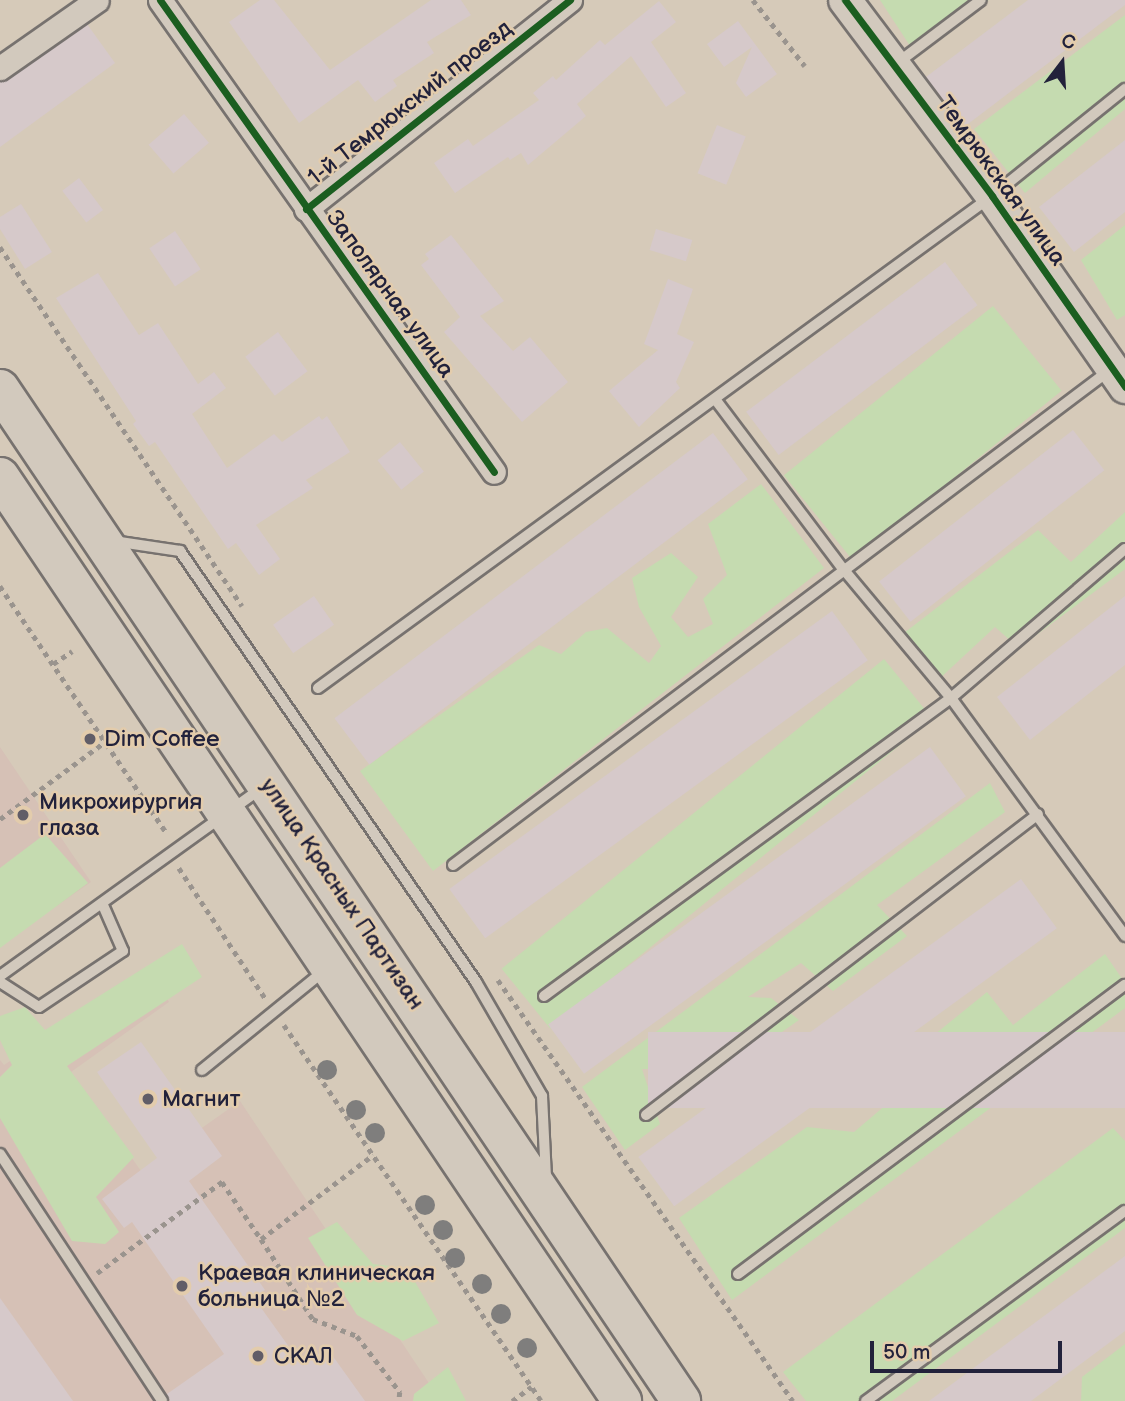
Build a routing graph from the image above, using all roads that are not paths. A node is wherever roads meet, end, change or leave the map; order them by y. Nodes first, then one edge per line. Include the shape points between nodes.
1 (97, 0) edge
2 (160, 0) edge
3 (570, 0) edge
4 (845, 0) edge
5 (981, 0) edge
6 (894, 66) junction
7 (0, 68) edge
8 (1125, 89) edge
9 (992, 197) junction
10 (306, 209) junction
11 (1119, 378) edge
12 (0, 389) edge
13 (715, 399) junction
14 (494, 472) dead end
15 (3, 487) edge
16 (100, 538) junction
17 (1125, 550) edge
18 (844, 570) junction
19 (318, 688) dead end
20 (951, 698) junction
21 (268, 783) junction
22 (225, 812) junction
23 (1038, 814) junction
24 (453, 865) dead end
25 (102, 903) junction
26 (1125, 936) edge
27 (330, 966) junction
28 (0, 979) edge
29 (1125, 985) edge
30 (544, 996) dead end
31 (202, 1070) dead end
32 (646, 1115) dead end
33 (0, 1154) edge
34 (547, 1200) junction
35 (1125, 1211) edge
36 (738, 1275) dead end
37 (162, 1401) edge
38 (622, 1401) edge
39 (681, 1401) edge
40 (866, 1401) edge

1 - 7 street
2 - 10 street, Заполярная улица
3 - 10 street, 1-й Темрюкский проезд
4 - 6 street, Темрюкская улица
5 - 6 lane
6 - 9 street, Темрюкская улица
8 - 9 lane
9 - 11 street, Темрюкская улица
9 - 13 lane
10 - 14 street, Заполярная улица
11 - 18 lane
12 - 16 highway, улица Красных Партизан
13 - 18 lane
13 - 19 lane
15 - 22 highway
16 - 21 highway, улица Красных Партизан
16 - 34 lane via 180,551 476,982 542,1096
17 - 20 lane
18 - 20 lane
18 - 24 lane
20 - 23 lane
20 - 30 lane
21 - 22 lane
21 - 34 highway, улица Красных Партизан
22 - 25 lane
22 - 27 highway
23 - 26 lane
23 - 32 lane
25 - 28 lane
25 - 28 lane via 124,951 39,1007
27 - 31 lane
27 - 38 highway
29 - 36 lane
33 - 37 lane
34 - 39 highway, улица Красных Партизан
35 - 40 lane

